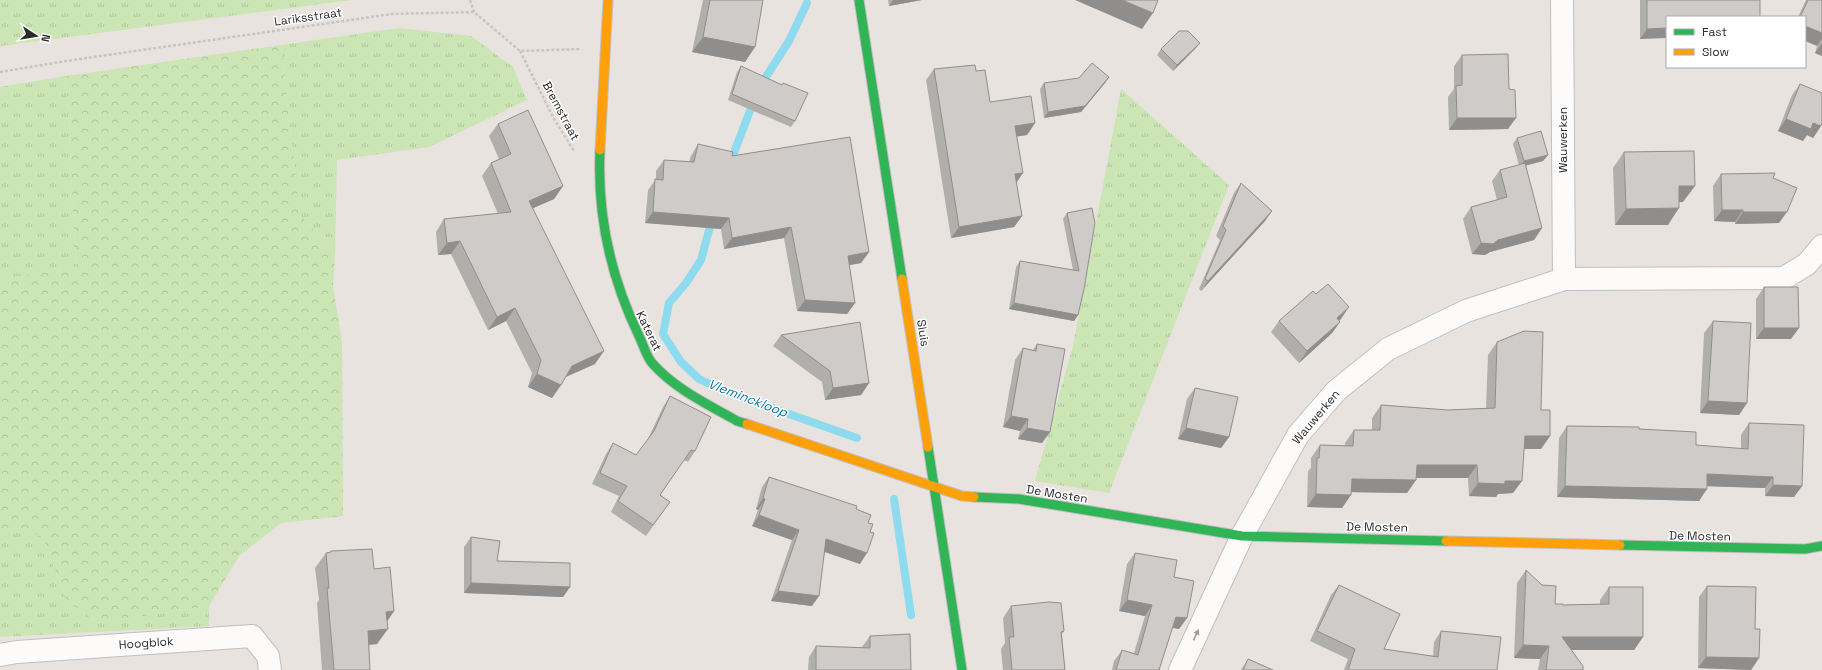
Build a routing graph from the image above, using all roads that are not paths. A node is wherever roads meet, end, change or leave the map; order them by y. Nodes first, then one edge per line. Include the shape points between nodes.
1 (608, 0) edge
2 (859, 0) edge
3 (1562, 0) edge
4 (1822, 246) edge
5 (1564, 279) junction
6 (935, 487) junction
7 (1242, 536) junction
8 (1822, 546) edge
9 (0, 655) edge
10 (270, 670) edge
11 (962, 670) edge
12 (1180, 670) edge

1 - 6 street, Katerat via 599,168 603,223 613,268 627,311 651,362 678,387 737,421
2 - 6 street, Sluis
3 - 5 street, Wauwerken
4 - 5 street, Wauwerken via 1807,264 1784,278
5 - 7 street, Wauwerken via 1466,311 1388,349 1336,391 1298,435
6 - 7 street, De Mosten via 962,496 1019,499
6 - 11 street, Sluis
7 - 8 street, De Mosten via 1667,547 1805,549
12 -> 7 street, Wauwerken
9 - 10 street, Hoogblok via 252,636 268,656

